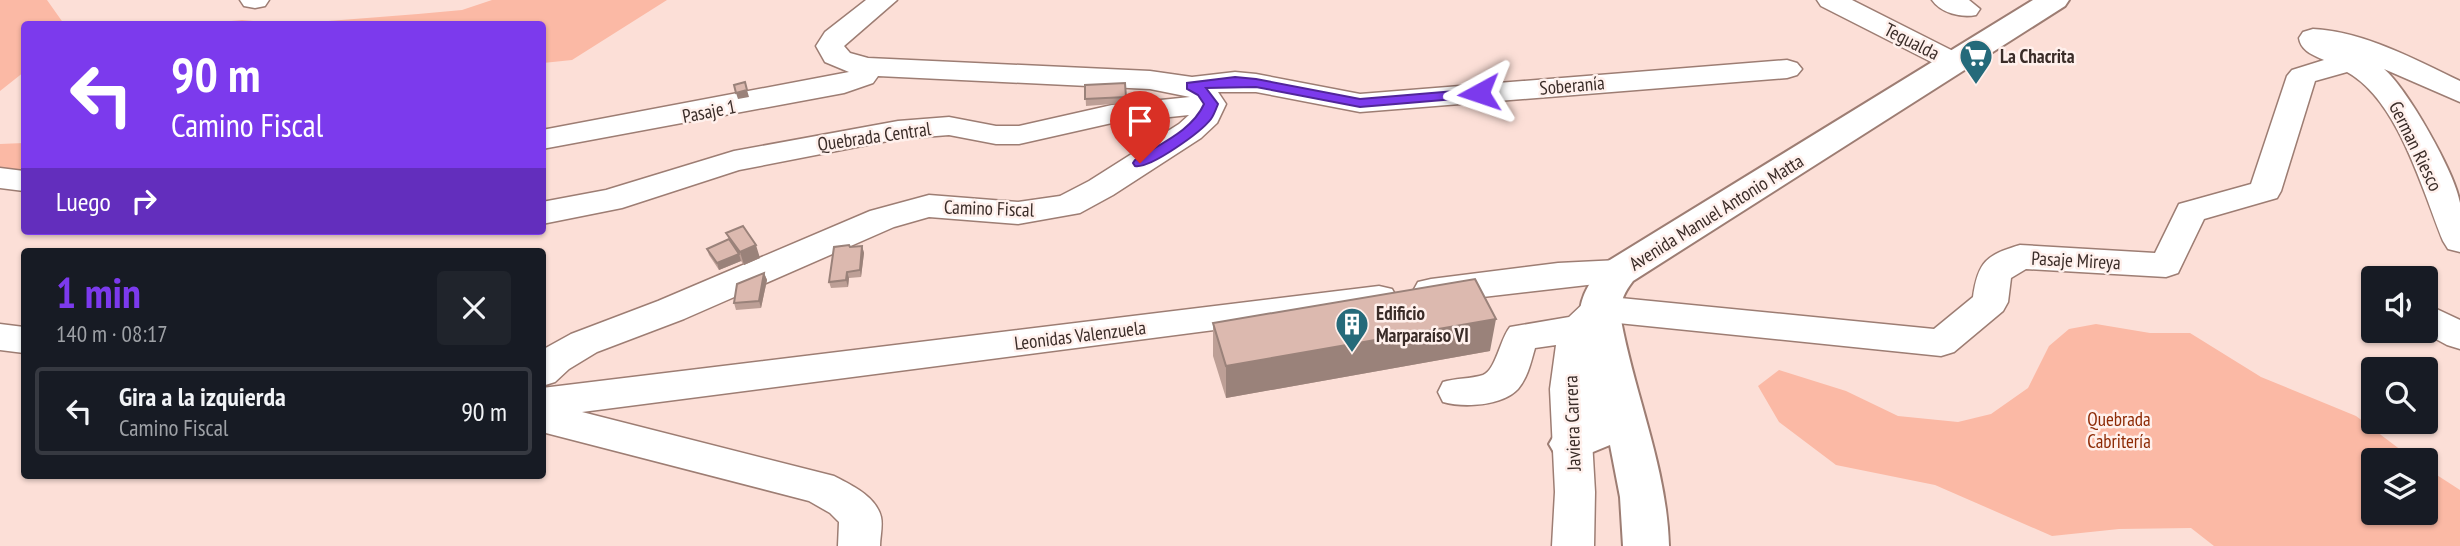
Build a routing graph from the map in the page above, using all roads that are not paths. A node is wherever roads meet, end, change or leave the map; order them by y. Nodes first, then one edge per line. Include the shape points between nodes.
1 (883, 0) edge
2 (1831, 0) edge
3 (2045, 2) edge
4 (2349, 62) junction
5 (1955, 63) junction
6 (868, 67) junction
7 (1787, 69) dead end
8 (2460, 93) edge
9 (1202, 95) junction
10 (546, 139) edge
11 (0, 178) edge
12 (21, 181) edge
13 (546, 212) edge
14 (2460, 241) edge
15 (1599, 303) junction
16 (2438, 324) edge
17 (2460, 336) edge
18 (0, 337) edge
19 (21, 340) edge
20 (546, 368) edge
21 (1457, 393) dead end
22 (546, 402) edge
23 (546, 418) edge
24 (1599, 431) junction
25 (859, 546) edge
26 (1573, 546) edge
27 (1646, 546) edge

1 - 6 street via 844,29 830,46 838,59
2 - 5 street, Tegualda
3 - 5 main road, Avenida Manuel Antonio Matta
4 - 8 street, German Riesco via 2314,43 2313,38 2349,45
4 - 14 street, German Riesco via 2377,78 2392,95
4 - 15 street, Pasaje Mireya via 2302,76 2265,191 2191,212 2166,265 2020,257 1994,272 1990,302 1941,343
5 - 15 main road, Avenida Manuel Antonio Matta
6 - 9 street via 1115,77
6 - 10 street, Pasaje 1 via 863,77 844,84
7 - 9 street, Soberanía via 1360,103 1235,81
9 - 13 street, Quebrada Central via 1019,135 949,127 886,132 734,161 610,200
9 - 20 street, Camino Fiscal via 1206,116 1190,131 1068,205 1018,213 929,206 882,219 584,343
11 - 12 street
15 - 21 street via 1523,336 1517,342 1510,375 1503,382
15 - 22 street, Leonidas Valenzuela via 1544,277
15 - 24 main road
15 - 24 street, Javiera Carrera via 1572,354 1569,389
16 - 17 street
18 - 19 street
23 - 25 street via 820,488 845,501 860,517
24 - 26 street, Javiera Carrera via 1575,492
24 - 27 main road via 1646,511

